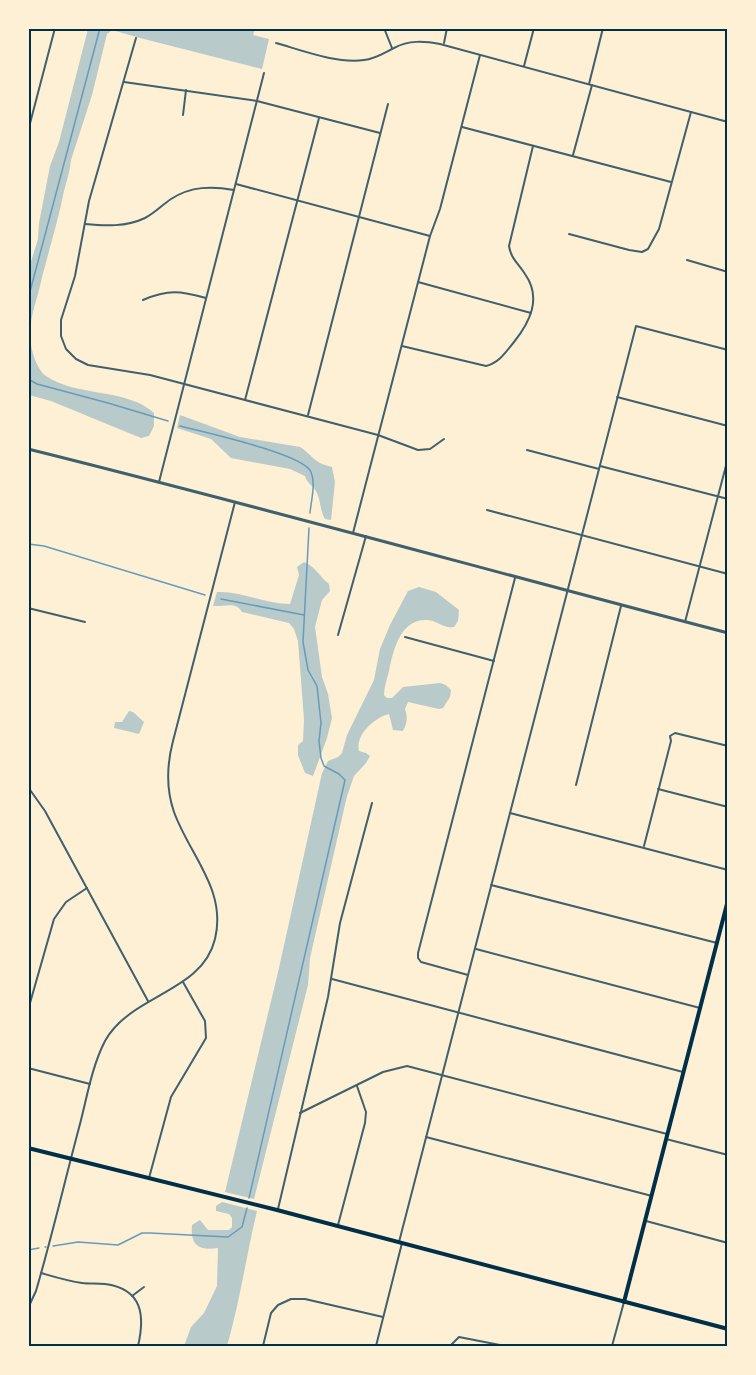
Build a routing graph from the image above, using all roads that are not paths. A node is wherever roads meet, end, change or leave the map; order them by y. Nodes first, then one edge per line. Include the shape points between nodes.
1 (55, 28) edge
2 (384, 28) edge
3 (447, 28) edge
4 (534, 28) edge
5 (603, 28) edge
6 (136, 38) dead end
7 (276, 43) dead end
8 (443, 45) junction
9 (392, 49) junction
10 (480, 55) junction
11 (524, 67) junction
12 (264, 72) dead end
13 (124, 82) junction
14 (590, 85) junction
15 (186, 90) junction
16 (257, 101) junction
17 (388, 104) dead end
18 (691, 112) junction
19 (183, 115) dead end
20 (319, 118) junction
21 (728, 122) edge
22 (462, 127) junction
23 (28, 131) edge
24 (380, 133) junction
25 (533, 146) junction
26 (573, 156) junction
27 (671, 182) junction
28 (236, 184) junction
29 (234, 190) junction
30 (297, 200) junction
31 (359, 217) junction
32 (84, 224) junction
33 (568, 234) dead end
34 (430, 236) junction
35 (687, 260) dead end
36 (728, 272) edge
37 (418, 282) junction
38 (206, 298) junction
39 (143, 300) dead end
40 (531, 313) junction
41 (402, 346) junction
42 (728, 350) edge
43 (184, 384) junction
44 (617, 396) junction
45 (245, 400) junction
46 (308, 416) junction
47 (728, 426) edge
48 (378, 435) junction
49 (444, 439) dead end
50 (28, 449) edge
51 (527, 450) dead end
52 (728, 458) edge
53 (599, 468) junction
54 (159, 482) junction
55 (717, 497) junction
56 (728, 499) edge
57 (235, 502) junction
58 (488, 510) dead end
59 (353, 532) junction
60 (582, 535) junction
61 (366, 536) junction
62 (700, 566) junction
63 (728, 574) edge
64 (515, 578) junction
65 (567, 592) junction
66 (621, 606) junction
67 (28, 608) edge
68 (85, 622) dead end
69 (685, 622) junction
70 (728, 633) edge
71 (338, 635) dead end
72 (405, 637) dead end
73 (494, 661) junction
74 (728, 746) edge
75 (576, 785) dead end
76 (28, 787) edge
77 (658, 789) junction
78 (32, 792) junction
79 (28, 794) edge
80 (372, 802) dead end
81 (728, 807) edge
82 (510, 813) junction
83 (644, 847) junction
84 (728, 870) edge
85 (491, 885) junction
86 (87, 888) junction
87 (728, 900) edge
88 (727, 907) edge
89 (717, 943) junction
90 (475, 949) junction
91 (468, 975) junction
92 (332, 979) junction
93 (183, 982) junction
94 (148, 1001) junction
95 (700, 1008) junction
96 (28, 1010) edge
97 (459, 1012) junction
98 (28, 1068) edge
99 (682, 1072) junction
100 (442, 1075) junction
101 (90, 1084) junction
102 (357, 1086) junction
103 (300, 1113) junction
104 (426, 1137) junction
105 (667, 1137) junction
106 (28, 1148) edge
107 (728, 1155) edge
108 (71, 1159) junction
109 (149, 1178) junction
110 (652, 1196) junction
111 (278, 1210) junction
112 (645, 1221) junction
113 (338, 1226) junction
114 (401, 1243) junction
115 (728, 1243) edge
116 (41, 1273) junction
117 (144, 1287) dead end
118 (132, 1296) junction
119 (624, 1302) junction
120 (28, 1308) edge
121 (383, 1317) junction
122 (728, 1329) edge
123 (138, 1347) edge
124 (262, 1347) edge
125 (376, 1347) edge
126 (450, 1347) edge
127 (505, 1347) edge
128 (612, 1347) edge

1 - 23 street
2 - 9 street
3 - 8 street
4 - 11 street
5 - 14 street
6 - 13 street
7 - 9 street via 351,61 370,59
8 - 9 street via 420,41
8 - 10 street
10 - 11 street
10 - 22 street
11 - 14 street
12 - 16 street
13 - 15 street
13 - 32 street
14 - 18 street
14 - 26 street
15 - 16 street
15 - 19 street
16 - 20 street
16 - 28 street
17 - 24 street
18 - 21 street
18 - 27 street
20 - 24 street
20 - 30 street
22 - 25 street
22 - 34 street
24 - 31 street
25 - 26 street
25 - 40 street via 509,246 513,260 530,283 534,297
26 - 27 street
27 - 33 street via 659,229 648,249 629,250
28 - 29 street
28 - 30 street
29 - 32 street via 194,188 133,222 110,226
29 - 38 street
30 - 31 street
30 - 45 street
31 - 34 street
31 - 46 street
32 - 43 street via 75,276 60,324 66,349 88,365
34 - 37 street
35 - 36 street
37 - 40 street
37 - 41 street
38 - 39 street via 166,292
38 - 43 street
40 - 41 street via 515,340 489,366
41 - 48 street
42 - 44 street via 636,326
43 - 45 street
43 - 54 street
44 - 47 street
44 - 53 street
45 - 46 street
46 - 48 street
48 - 49 street via 421,451
48 - 59 street
50 - 54 street
51 - 53 street
52 - 55 street
53 - 55 street
53 - 60 street
54 - 57 street
55 - 56 street
55 - 62 street
57 - 59 street
57 - 93 street via 168,766 174,812 212,885 218,911 218,927 210,952 198,970
58 - 60 street
59 - 61 street
60 - 62 street
60 - 65 street
61 - 64 street
61 - 71 street
62 - 63 street
62 - 69 street
64 - 65 street
64 - 73 street
65 - 66 street
65 - 82 street
66 - 69 street
66 - 75 street
67 - 68 street
69 - 70 street
72 - 73 street
73 - 91 street via 418,953 419,960
74 - 77 street via 675,733 670,736
76 - 78 street
77 - 81 street
77 - 83 street
78 - 79 street
78 - 86 street
80 - 92 street via 340,923
82 - 83 street
82 - 85 street
83 - 84 street
85 - 89 street
85 - 90 street
86 - 94 street
86 - 96 street via 66,902 54,919
87 - 88 main road
88 - 89 main road
89 - 95 main road
90 - 91 street
90 - 95 street
91 - 97 street
92 - 97 street
92 - 103 street
93 - 94 street
93 - 109 street via 205,1021 206,1038 171,1097
94 - 101 street via 126,1016 109,1035
95 - 99 main road
97 - 99 street
97 - 100 street
98 - 101 street
99 - 105 main road
100 - 102 street via 399,1067
100 - 104 street
100 - 105 street
101 - 108 street
102 - 103 street
102 - 113 street via 366,1118
103 - 111 street
104 - 110 street
104 - 114 street
105 - 107 street
105 - 110 main road
106 - 108 main road
108 - 109 main road
108 - 116 street
109 - 111 main road
110 - 112 main road
111 - 113 main road
112 - 115 street
112 - 119 main road
113 - 114 main road
114 - 119 main road
114 - 121 street
116 - 118 street via 114,1286
116 - 120 street
117 - 118 street
118 - 123 street via 142,1316
119 - 122 main road
119 - 128 street
121 - 124 street via 291,1299 273,1311
121 - 125 street
126 - 127 street via 456,1338 462,1337

